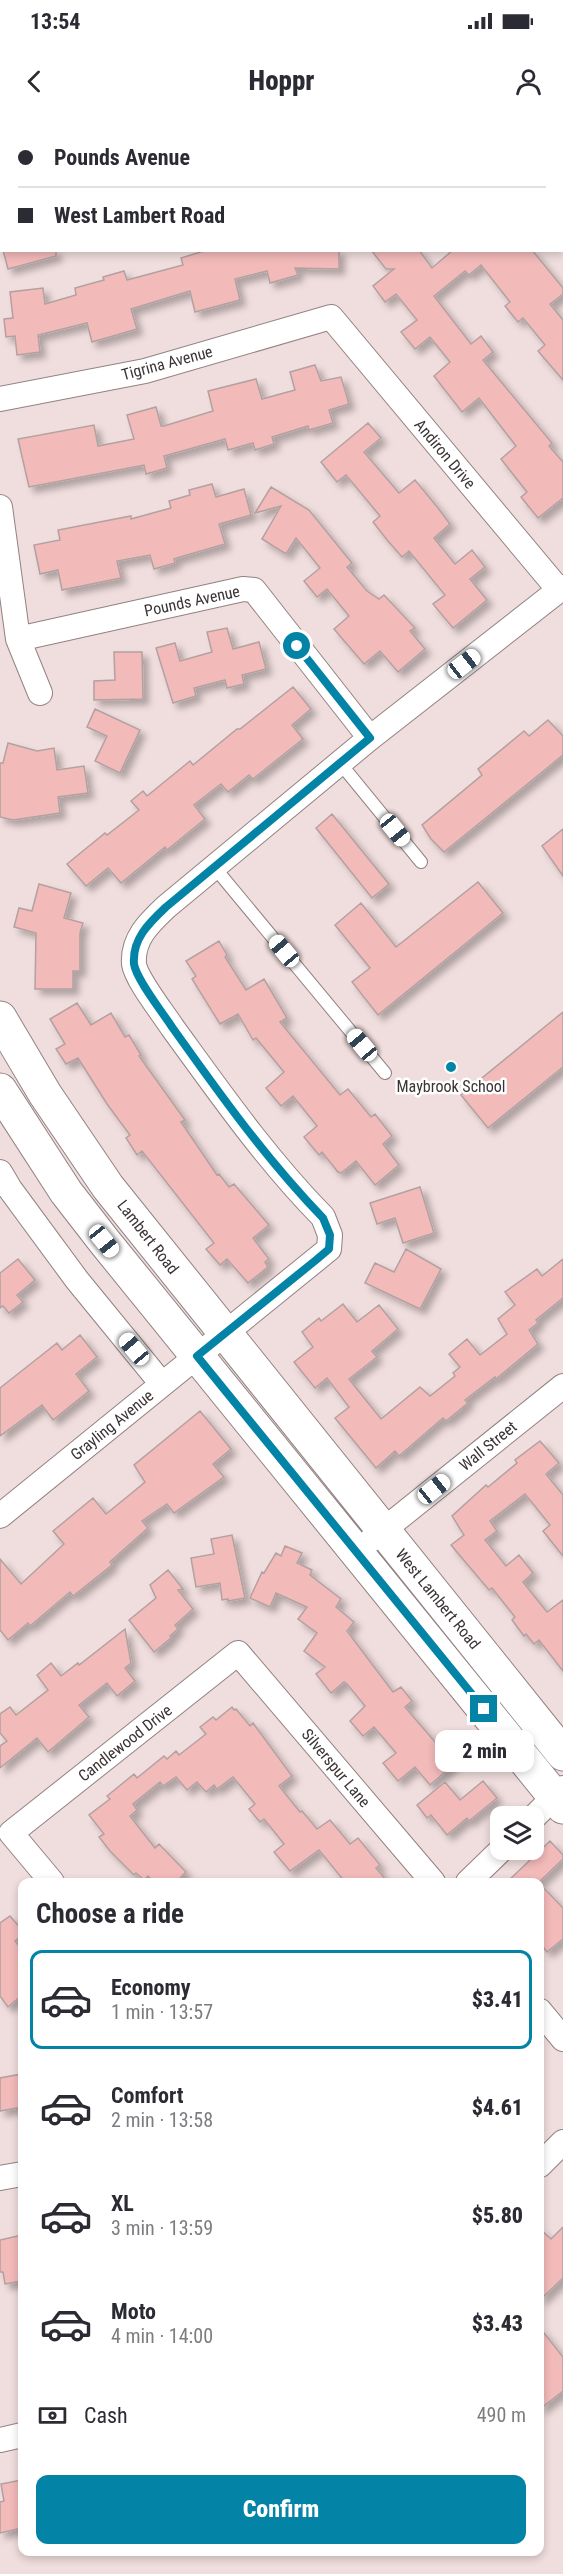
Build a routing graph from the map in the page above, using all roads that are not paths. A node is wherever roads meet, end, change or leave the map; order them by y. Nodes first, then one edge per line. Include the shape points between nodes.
1 (331, 317) joint
2 (0, 399) edge
3 (0, 507) edge
4 (561, 588) edge
5 (18, 639) junction
6 (40, 693) dead end
7 (370, 738) junction
8 (340, 763) junction
9 (421, 862) dead end
10 (215, 868) junction
11 (1, 1021) edge
12 (385, 1073) dead end
13 (0, 1090) edge
14 (3, 1186) edge
15 (225, 1334) junction
16 (197, 1356) junction
17 (162, 1384) junction
18 (561, 1392) edge
19 (314, 1444) joint
20 (0, 1516) edge
21 (382, 1530) junction
22 (357, 1551) junction
23 (238, 1653) joint
24 (563, 1754) edge
25 (554, 1802) edge
26 (491, 1860) edge
27 (49, 1878) edge
28 (430, 1878) edge
29 (472, 1878) edge
30 (544, 2016) edge
31 (563, 2038) edge
32 (563, 2142) edge
33 (544, 2161) edge
34 (18, 2175) edge
35 (0, 2178) edge
36 (18, 2436) edge
37 (0, 2440) edge

1 - 2 street, Tigrina Avenue via 146,371
1 - 4 street, Andiron Drive
3 - 5 street
4 - 7 street
5 - 6 street
5 - 7 street, Pounds Avenue via 243,589 254,590
7 - 8 street
8 - 9 lane
8 - 10 street
10 - 12 lane
10 - 15 street, Grayling Avenue via 148,925 135,945 134,967 242,1125 323,1218 330,1235 329,1249
11 - 15 main road, Lambert Road via 108,1187
13 - 16 main road via 66,1192
14 - 17 street
15 - 16 street, Grayling Avenue
15 - 19 main road, Lambert Road
16 - 17 street, Grayling Avenue
16 - 22 main road, West Lambert Road
17 - 20 street, Grayling Avenue
18 - 21 street, Wall Street
19 - 21 main road, West Lambert Road
21 - 22 street, Wall Street
21 - 24 main road, West Lambert Road
22 - 25 main road, West Lambert Road
23 - 27 street, Candlewood Drive via 11,1833
23 - 28 street, Silverspur Lane
26 - 29 street
30 - 31 street
32 - 33 street
34 - 35 street
36 - 37 street

